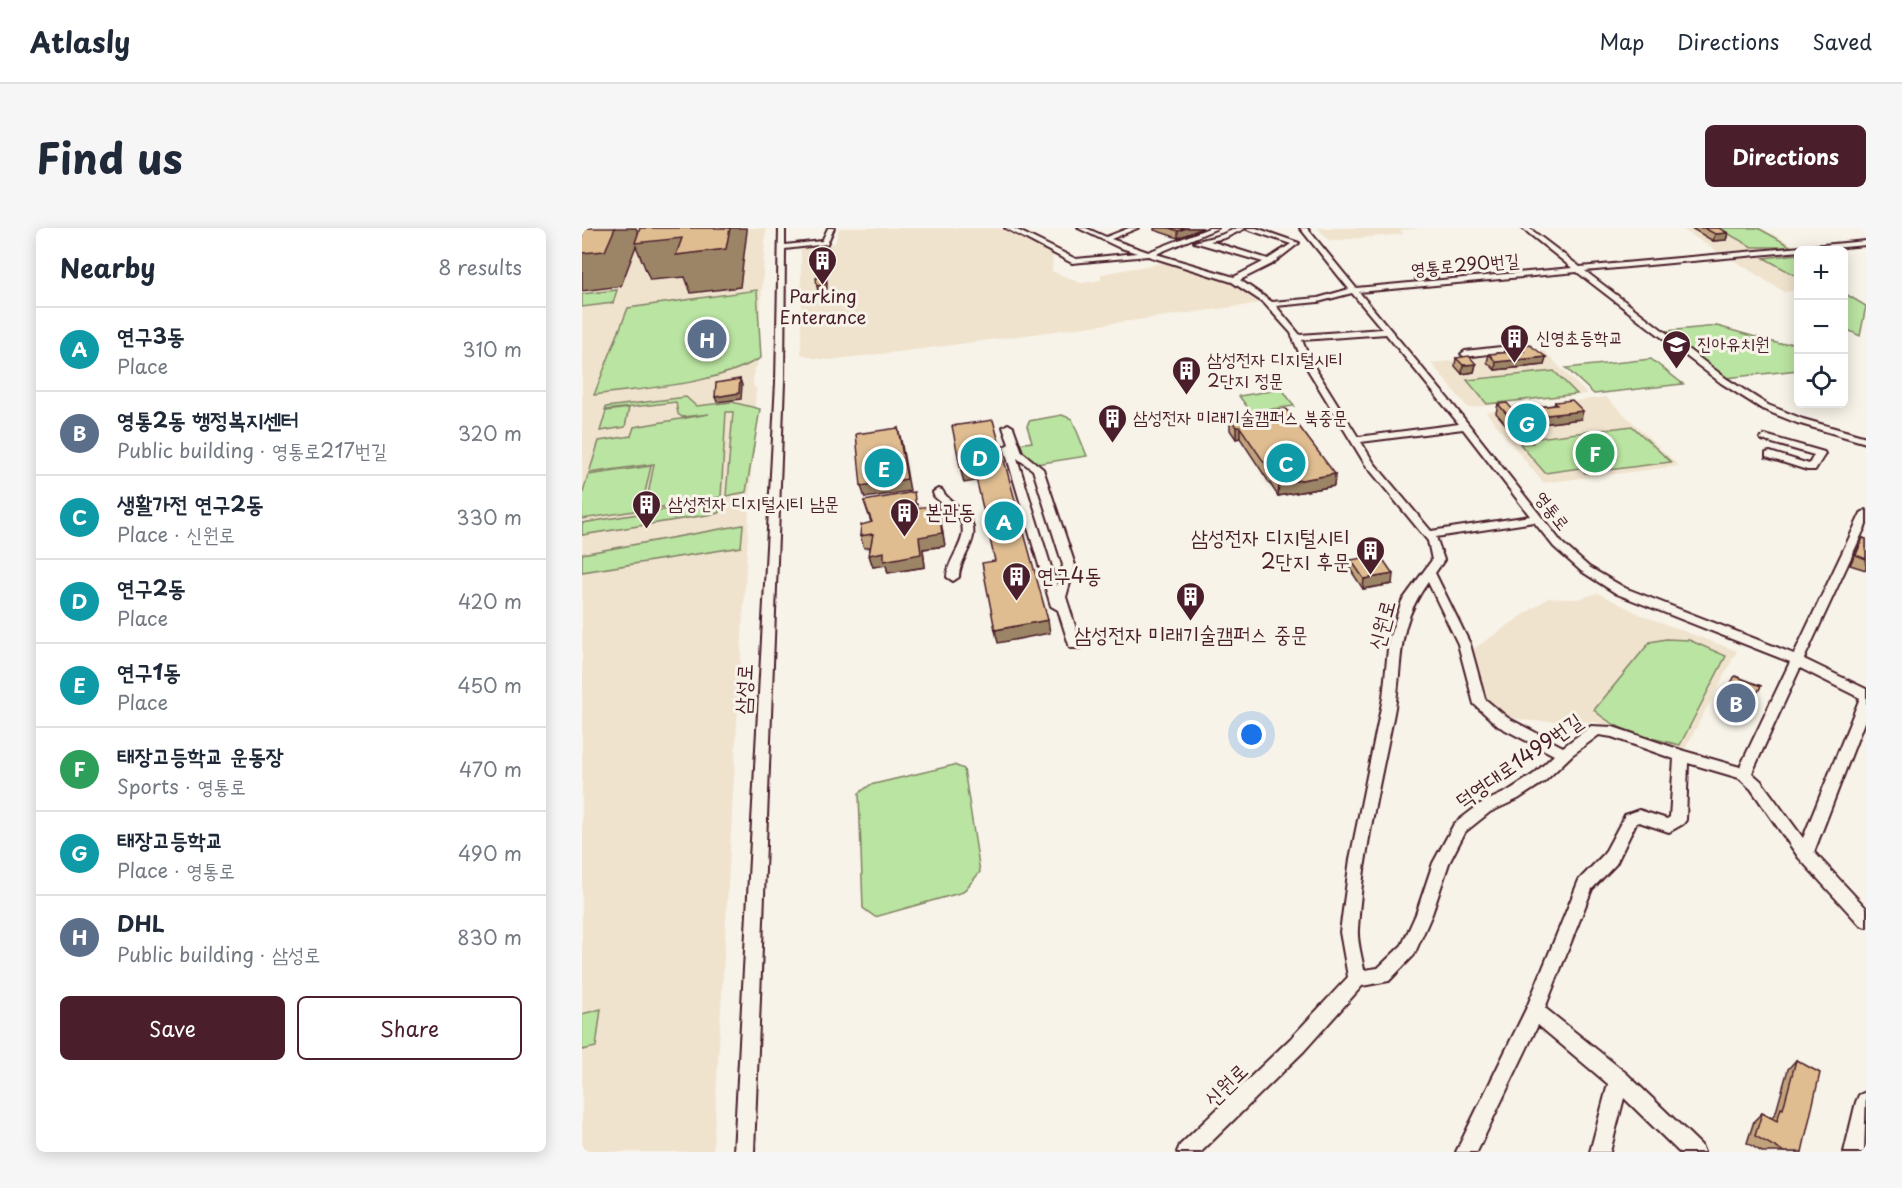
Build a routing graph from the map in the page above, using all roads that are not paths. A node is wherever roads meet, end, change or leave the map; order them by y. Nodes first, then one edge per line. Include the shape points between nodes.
1 (782, 228) edge
2 (831, 228) edge
3 (1008, 228) edge
4 (1081, 228) edge
5 (1135, 228) edge
6 (1215, 228) edge
7 (1244, 228) edge
8 (1249, 228) edge
9 (1303, 228) edge
10 (1525, 228) edge
11 (1029, 231) dead end
12 (1020, 233) junction
13 (1192, 238) junction
14 (1106, 239) junction
15 (1201, 240) junction
16 (1866, 243) edge
17 (783, 248) junction
18 (1154, 255) junction
19 (1269, 262) junction
20 (1427, 268) dead end
21 (1580, 270) junction
22 (1235, 280) junction
23 (1382, 280) dead end
24 (1354, 290) junction
25 (1330, 298) junction
26 (1269, 304) junction
27 (1366, 304) junction
28 (1388, 331) junction
29 (1297, 338) junction
30 (1502, 350) edge
31 (1465, 354) edge
32 (1465, 426) junction
33 (1006, 427) joint
34 (1765, 438) dead end
35 (1355, 440) junction
36 (1866, 440) edge
37 (1770, 455) dead end
38 (938, 492) dead end
39 (1866, 513) edge
40 (1537, 518) junction
41 (1428, 535) junction
42 (1852, 543) junction
43 (1866, 547) edge
44 (1429, 573) junction
45 (953, 577) dead end
46 (1796, 660) junction
47 (1866, 694) edge
48 (1866, 700) edge
49 (1565, 754) junction
50 (1681, 756) junction
51 (1744, 774) junction
52 (1805, 853) junction
53 (1866, 920) edge
54 (1356, 979) junction
55 (1535, 1011) junction
56 (1618, 1080) junction
57 (1866, 1102) edge
58 (744, 1152) edge
59 (1187, 1152) edge
60 (1466, 1152) edge
61 (1600, 1152) edge
62 (1694, 1152) edge
63 (1854, 1152) edge

1 - 17 street, 삼성로
2 - 17 street via 825,243
3 - 12 street
4 - 14 street, 신원로
5 - 14 street
6 - 13 street
7 - 15 street via 1223,237
8 - 19 street via 1295,242
9 - 24 street, 영통로
10 - 21 street
11 - 12 street
12 - 18 street via 1078,261
13 - 15 street
13 - 18 street
14 - 18 street, 신원로
15 - 18 street
15 - 19 street
16 - 21 street, 영통로290번길
17 - 58 street, 삼성로
18 - 22 street, 신원로
19 - 22 street
20 - 23 street via 1434,276
21 - 24 street, 영통로290번길
21 - 36 street via 1724,381 1765,407
22 - 26 street, 신원로
24 - 25 street, 영통로290번길
24 - 27 street, 영통로
25 - 26 street
25 - 27 street
26 - 29 street, 신원로 via 1285,318
27 - 28 street, 영통로
28 - 29 street
28 - 32 street, 영통로
29 - 35 street, 신원로 via 1306,360
30 - 31 street
32 - 35 street
32 - 40 street, 영통로
33 - 33 street via 1017,453 1038,469 1069,565 1060,597 1072,646
34 - 37 street via 1820,454 1810,468
35 - 41 street, 신원로
38 - 45 street via 962,513 969,534 952,567
39 - 42 street
40 - 41 street
40 - 46 street, 영통로 via 1578,563 1621,591
41 - 44 street, 신원로 via 1438,560
42 - 43 street
42 - 46 street
44 - 49 street via 1464,644 1479,701 1503,722
44 - 54 street, 신원로 via 1408,601 1395,639 1390,699 1358,859 1349,932
46 - 47 street, 영통로
46 - 51 street
48 - 52 street
49 - 50 street, 덕영대로1499번길 via 1596,730 1613,732
49 - 54 street, 덕영대로1499번길 via 1539,778 1485,808 1459,828 1407,950 1383,975
50 - 51 street, 덕영대로1499번길
50 - 55 street via 1678,820 1670,826 1639,816 1630,819 1610,859 1586,885
51 - 52 street
52 - 53 street
54 - 59 street, 신원로 via 1297,1045
55 - 56 street
55 - 60 street
56 - 61 street
56 - 62 street
57 - 63 street

